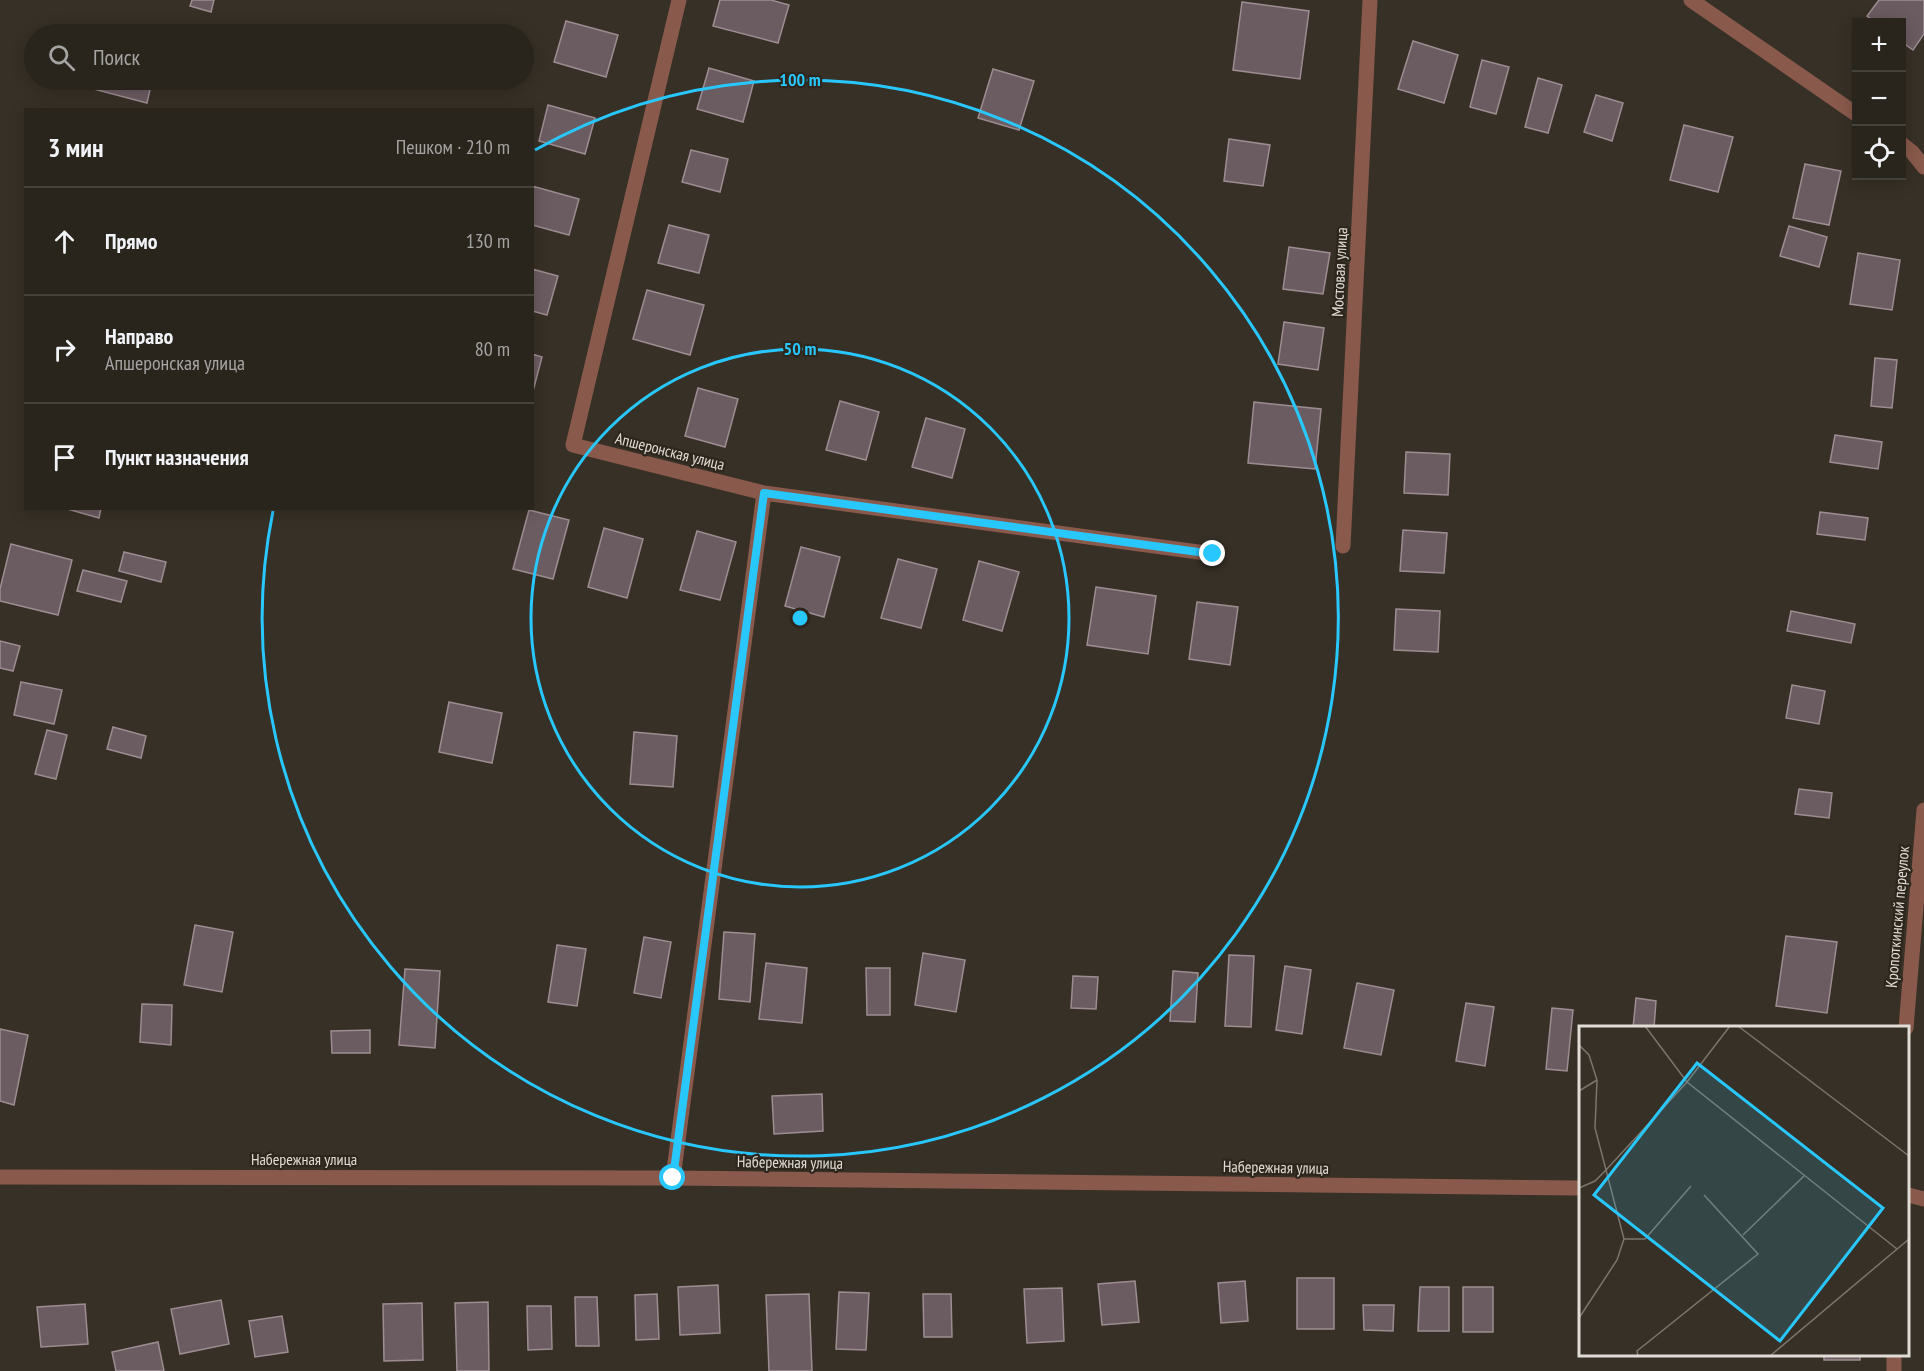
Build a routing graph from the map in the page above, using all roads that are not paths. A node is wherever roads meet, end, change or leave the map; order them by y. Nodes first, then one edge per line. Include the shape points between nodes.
1 (679, 0) edge
2 (1370, 0) edge
3 (1691, 0) edge
4 (1852, 111) edge
5 (1906, 147) edge
6 (1924, 167) edge
7 (764, 493) junction
8 (1343, 546) dead end
9 (1213, 554) dead end
10 (1924, 810) edge
11 (1906, 1026) edge
12 (0, 1177) edge
13 (673, 1178) junction
14 (1579, 1188) edge
15 (1909, 1195) edge
16 (1924, 1199) edge

1 - 7 street, Апшеронская улица via 573,446
2 - 8 street, Мостовая улица
3 - 4 street
5 - 6 street
7 - 9 street, Апшеронская улица
7 - 13 street
10 - 11 street, Кропоткинский переулок
12 - 13 street, Набережная улица
13 - 14 street, Набережная улица
15 - 16 street

